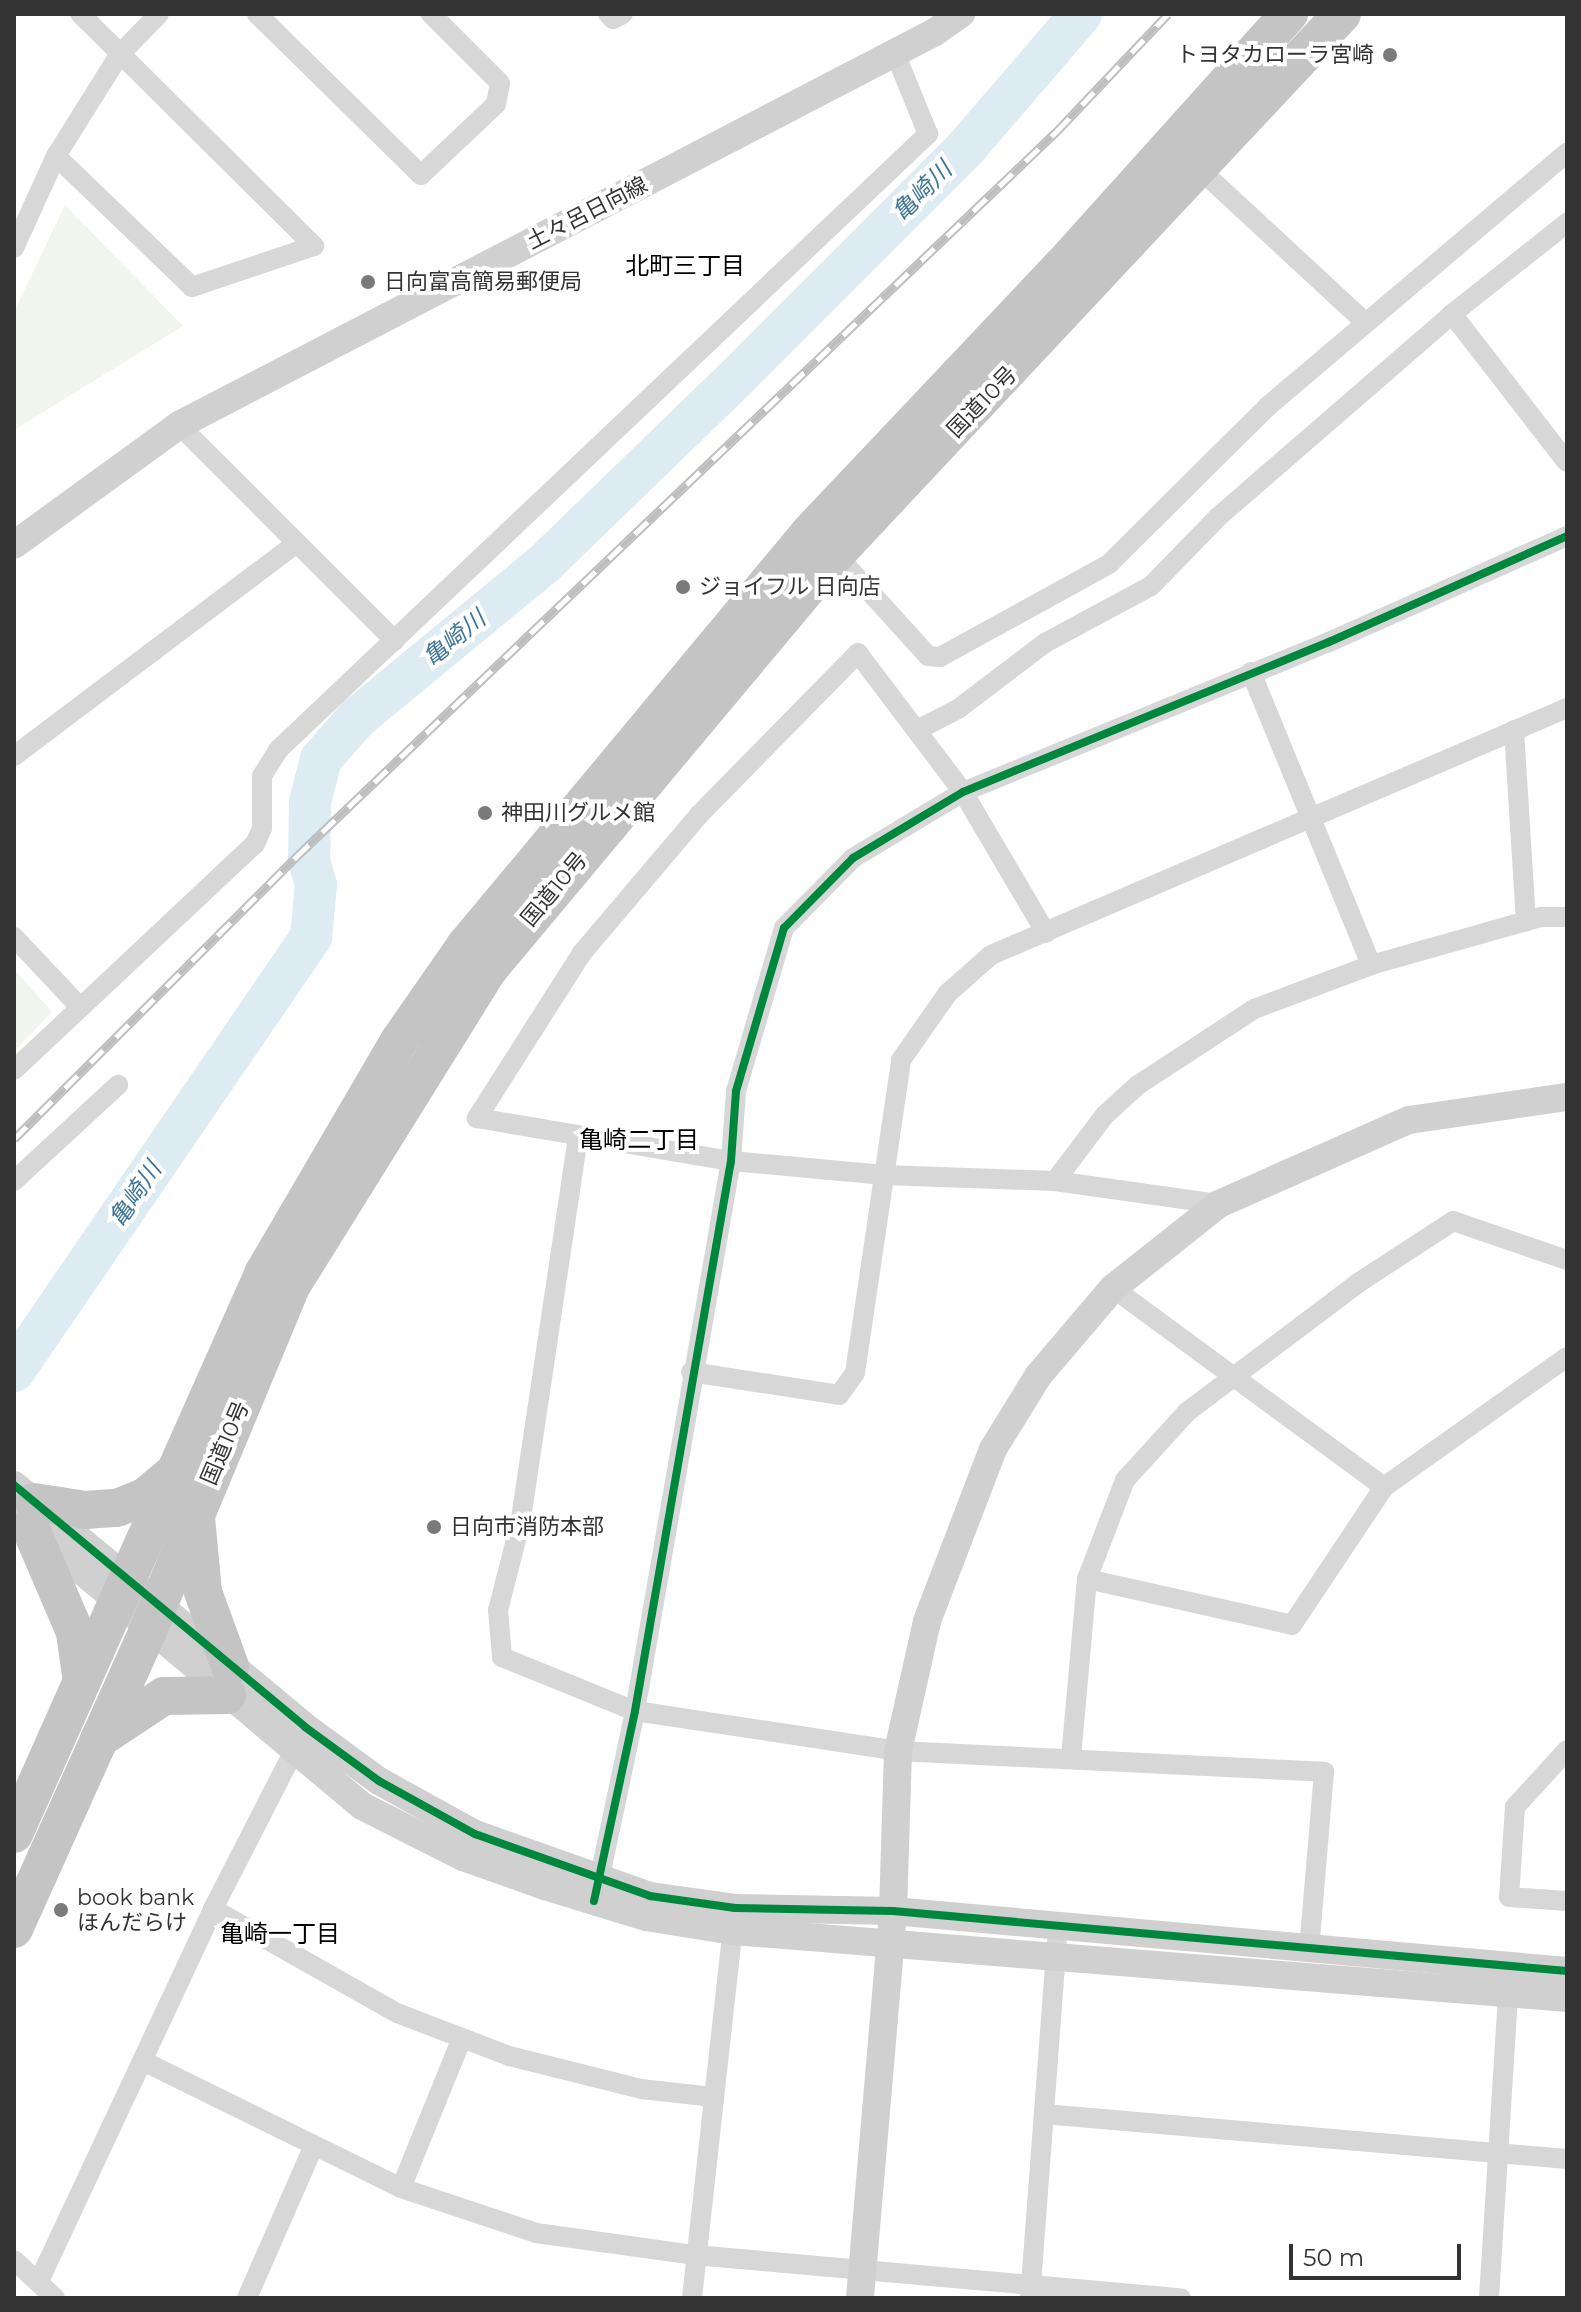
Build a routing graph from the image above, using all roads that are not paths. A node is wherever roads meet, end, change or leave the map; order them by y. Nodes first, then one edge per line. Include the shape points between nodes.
1 (80, 14) edge
2 (159, 14) edge
3 (257, 14) edge
4 (431, 14) edge
5 (608, 14) edge
6 (623, 14) edge
7 (961, 14) edge
8 (1289, 14) edge
9 (1342, 14) edge
10 (895, 53) junction
11 (119, 55) junction
12 (1172, 142) junction
13 (1567, 153) edge
14 (56, 156) junction
15 (1201, 170) junction
16 (1566, 226) edge
17 (14, 248) edge
18 (1452, 314) junction
19 (1364, 321) junction
20 (179, 425) junction
21 (1567, 462) edge
22 (1567, 536) edge
23 (297, 543) junction
24 (823, 543) junction
25 (14, 545) edge
26 (395, 641) junction
27 (1251, 672) junction
28 (1567, 708) edge
29 (919, 729) junction
30 (1514, 730) junction
31 (14, 756) edge
32 (963, 792) junction
33 (1310, 815) junction
34 (1567, 917) edge
35 (1526, 922) junction
36 (1046, 933) junction
37 (14, 937) edge
38 (1371, 965) junction
39 (80, 1007) junction
40 (14, 1070) edge
41 (118, 1085) dead end
42 (1567, 1097) edge
43 (578, 1137) junction
44 (731, 1161) junction
45 (884, 1175) junction
46 (14, 1181) edge
47 (1055, 1181) junction
48 (1219, 1204) junction
49 (1567, 1260) edge
50 (1113, 1288) junction
51 (1567, 1357) edge
52 (691, 1372) junction
53 (1237, 1374) junction
54 (174, 1472) junction
55 (1384, 1487) junction
56 (23, 1507) edge
57 (195, 1512) junction
58 (1087, 1579) junction
59 (122, 1590) junction
60 (152, 1616) junction
61 (228, 1680) junction
62 (82, 1682) junction
63 (635, 1711) junction
64 (99, 1740) junction
65 (300, 1740) junction
66 (1567, 1750) edge
67 (898, 1751) junction
68 (1071, 1758) junction
69 (14, 1834) edge
70 (597, 1890) junction
71 (1567, 1901) edge
72 (213, 1909) junction
73 (893, 1911) junction
74 (734, 1919) junction
75 (1058, 1925) junction
76 (14, 1929) edge
77 (891, 1942) junction
78 (1309, 1949) junction
79 (1056, 1955) junction
80 (1567, 1971) edge
81 (1509, 1980) junction
82 (1567, 1998) edge
83 (462, 2038) junction
84 (145, 2062) junction
85 (713, 2097) junction
86 (1044, 2114) junction
87 (313, 2148) junction
88 (1499, 2153) junction
89 (1567, 2159) edge
90 (401, 2188) junction
91 (695, 2255) junction
92 (14, 2260) edge
93 (39, 2281) junction
94 (861, 2284) edge
95 (1031, 2292) edge
96 (249, 2297) edge
97 (55, 2298) edge
98 (692, 2298) edge
99 (1181, 2298) edge
100 (1489, 2298) edge

1 - 11 street
2 - 11 street
3 - 4 street via 421,175 496,104 500,83
5 - 6 street via 613,19
7 - 10 street, 土々呂日向線
8 - 12 highway, 国道10号
9 - 15 highway, 国道10号
10 - 20 street, 土々呂日向線
10 - 26 street via 928,134
11 - 14 street
11 - 14 street via 314,246 192,287
12 - 15 street
12 - 24 highway, 国道10号
13 - 19 street
14 - 17 street
15 - 19 street
15 - 24 highway, 国道10号
16 - 18 street
18 - 21 street
18 - 29 street via 1218,517 1151,586 1045,643 958,709
19 - 24 street via 1267,407 1109,564 940,657 928,656
20 - 23 street
20 - 25 street, 土々呂日向線
22 - 27 street
23 - 26 street
23 - 31 street
24 - 54 highway, 国道10号 via 526,869 399,1041 264,1272
24 - 57 highway, 国道10号 via 488,970 430,1056 292,1285
26 - 39 street via 268,763 262,828 255,844
27 - 32 street
27 - 33 street
28 - 30 street
29 - 32 street
29 - 43 street via 858,653 699,815 582,953 477,1118
30 - 33 street
30 - 35 street
32 - 36 street
32 - 44 street via 853,858 784,928 736,1091
33 - 36 street
33 - 38 street
34 - 35 street
35 - 38 street
36 - 45 street via 991,955 948,993 921,1027 901,1060
37 - 39 street
38 - 47 street via 1254,1009 1174,1057 1105,1115
39 - 40 street
41 - 46 street
42 - 48 street via 1409,1120
43 - 44 street
43 - 63 street via 520,1524 498,1610 502,1657
44 - 45 street
44 - 52 street
45 - 47 street
45 - 52 street via 855,1373 839,1395
47 - 48 street
48 - 50 street
49 - 53 street via 1453,1221
50 - 53 street
50 - 67 street via 1038,1376 993,1449 927,1621
51 - 55 street
52 - 63 street
53 - 55 street
53 - 58 street via 1187,1412 1125,1480
54 - 56 highway via 146,1496 117,1508
54 - 59 highway, 国道10号
55 - 58 street via 1292,1625
56 - 59 street
56 - 62 highway via 75,1632
57 - 60 highway, 国道10号
57 - 61 highway via 203,1592
58 - 68 street
59 - 60 street
59 - 62 highway, 国道10号
60 - 61 street
60 - 64 highway, 国道10号
61 - 64 highway via 164,1696
61 - 65 street
62 - 69 highway, 国道10号
63 - 67 street
63 - 70 street
64 - 76 highway, 国道10号
65 - 70 street via 475,1834
65 - 72 street
66 - 71 street via 1515,1807 1509,1897
67 - 68 street
67 - 73 street
68 - 78 street via 1324,1772
70 - 74 street via 650,1896
72 - 83 street via 397,2013
72 - 84 street
73 - 74 street
73 - 75 street
73 - 77 street
74 - 77 street
74 - 85 street
75 - 78 street
75 - 79 street
77 - 79 street
77 - 94 street
78 - 81 street
79 - 81 street
79 - 86 street
80 - 81 street
81 - 82 street
81 - 88 street
83 - 85 street via 588,2077
83 - 90 street
84 - 87 street
84 - 93 street
85 - 91 street
86 - 88 street
86 - 95 street
87 - 90 street
87 - 96 street
88 - 89 street
88 - 100 street
90 - 91 street via 536,2233
91 - 94 street
91 - 98 street
92 - 93 street
93 - 97 street
94 - 95 street
95 - 99 street

